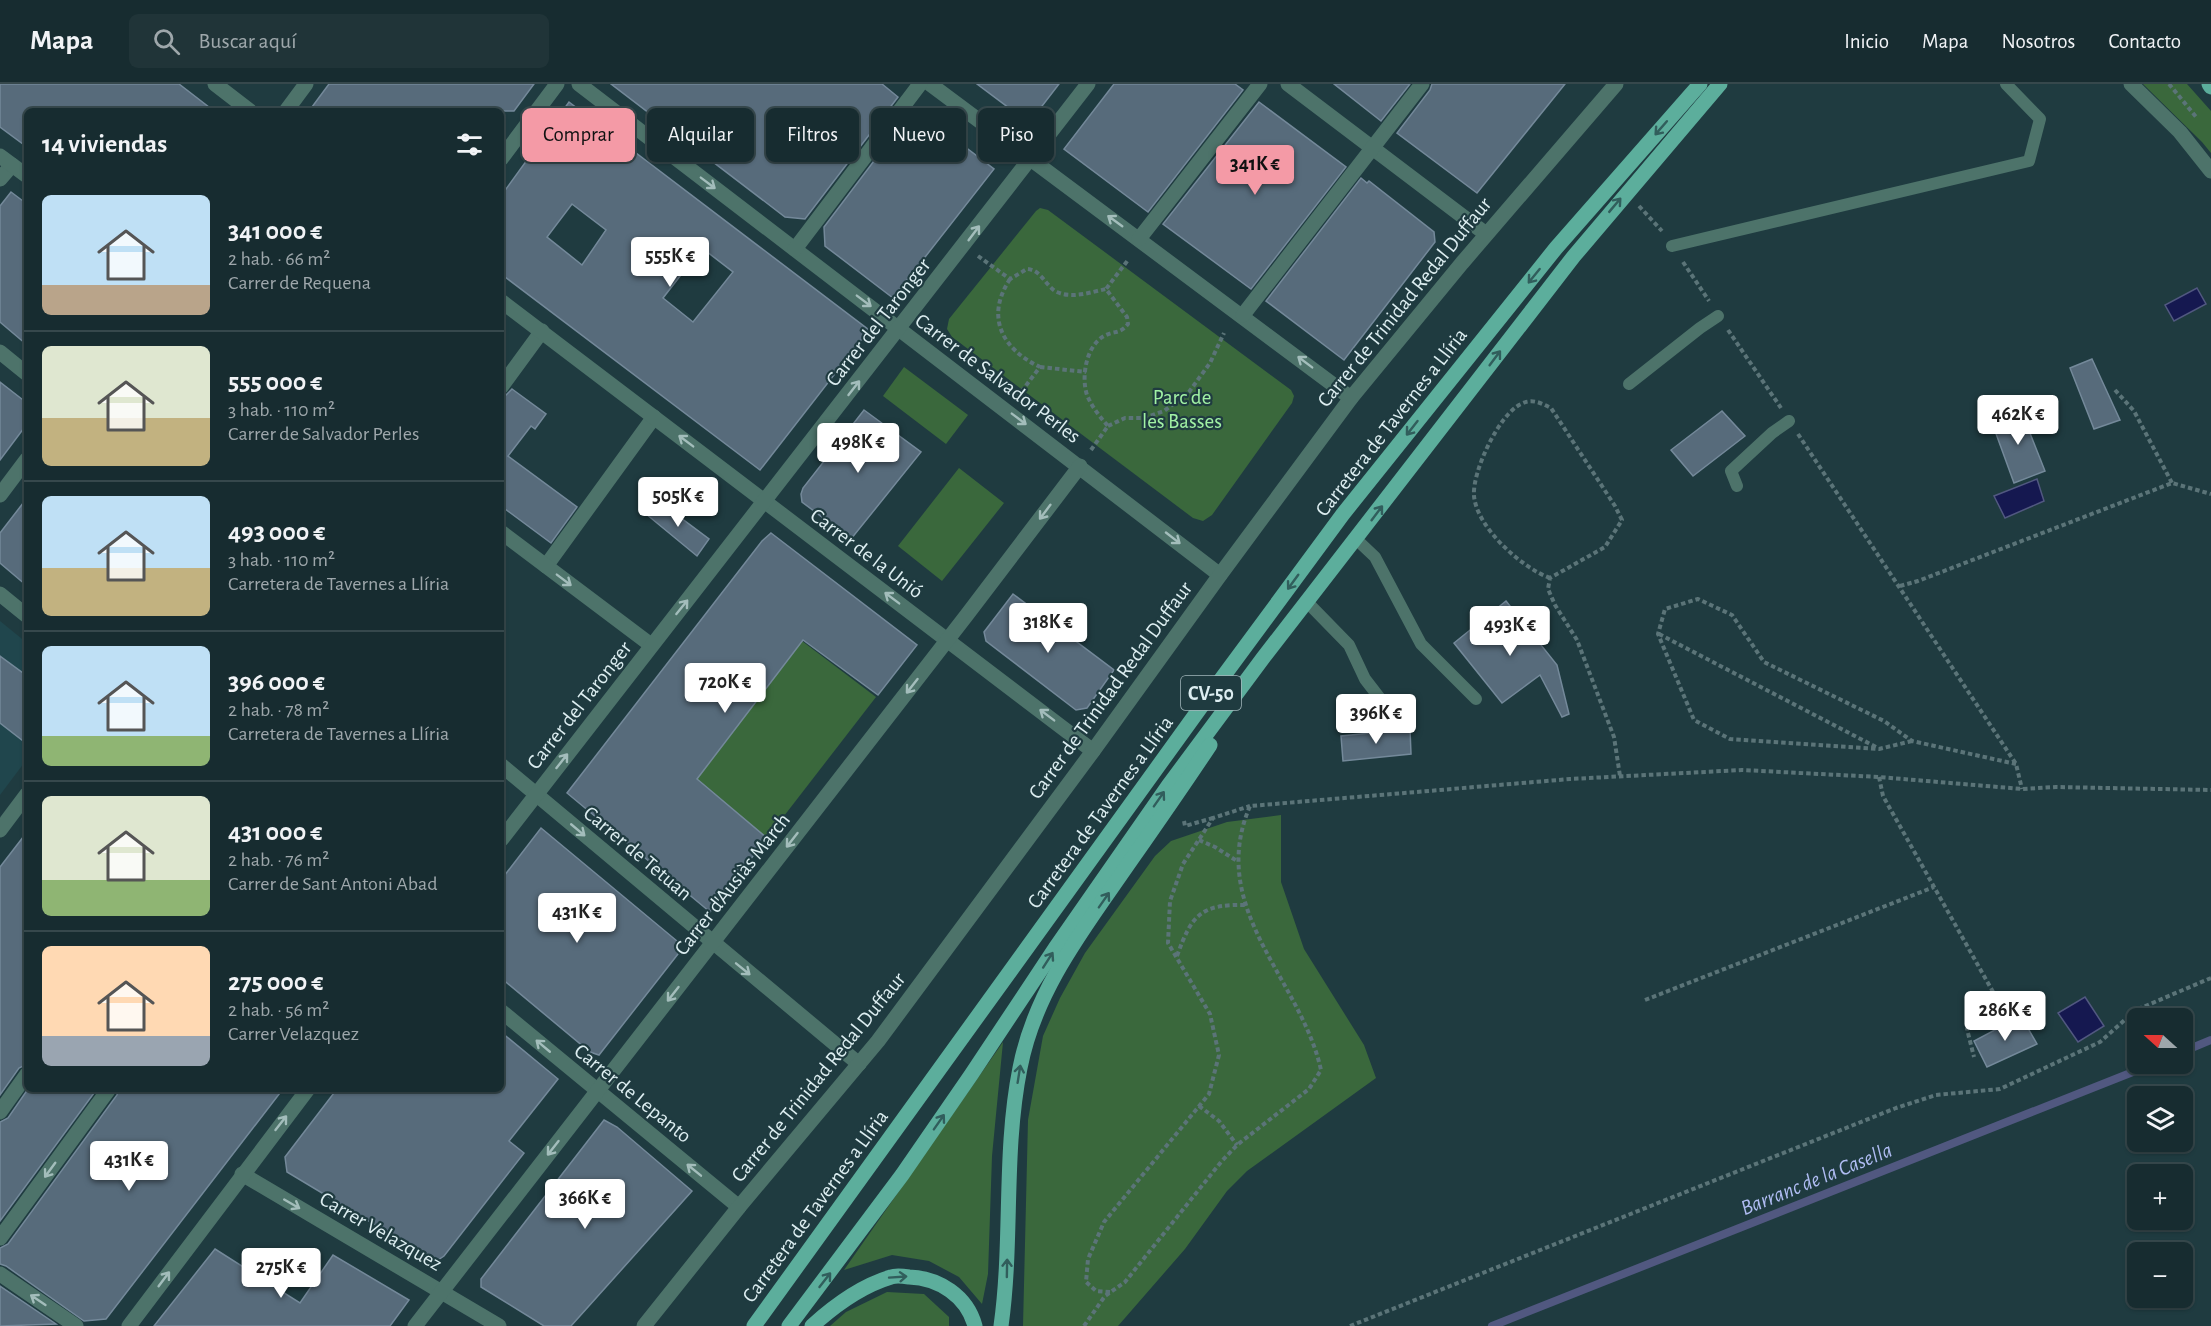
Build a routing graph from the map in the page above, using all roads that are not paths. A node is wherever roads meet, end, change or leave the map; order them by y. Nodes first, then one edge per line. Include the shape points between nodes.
1 (215, 84) edge
2 (306, 84) edge
3 (556, 84) edge
4 (579, 84) edge
5 (920, 84) edge
6 (930, 84) edge
7 (1088, 84) edge
8 (1260, 84) edge
9 (1288, 84) edge
10 (1422, 84) edge
11 (1616, 84) edge
12 (1700, 84) edge
13 (1720, 84) edge
14 (2006, 84) edge
15 (2131, 84) edge
16 (246, 108) edge
17 (288, 108) edge
18 (978, 120) edge
19 (1054, 127) edge
20 (1373, 147) junction
21 (504, 155) edge
22 (6, 160) edge
23 (1027, 162) edge
24 (1035, 162) edge
25 (2211, 171) edge
26 (24, 174) edge
27 (0, 179) edge
28 (1486, 234) junction
29 (1139, 239) junction
30 (1672, 246) road end
31 (795, 249) junction
32 (504, 303) edge
33 (1243, 315) junction
34 (1718, 315) road end
35 (900, 329) junction
36 (542, 332) junction
37 (0, 352) edge
38 (24, 372) edge
39 (504, 383) edge
40 (1629, 384) dead end
41 (1351, 398) junction
42 (654, 417) junction
43 (1790, 421) road end
44 (24, 463) edge
45 (1080, 466) junction
46 (1737, 486) dead end
47 (0, 495) edge
48 (766, 502) junction
49 (504, 534) edge
50 (1356, 540) junction
51 (546, 566) junction
52 (1220, 575) junction
53 (0, 594) edge
54 (1307, 602) junction
55 (24, 614) edge
56 (948, 640) junction
57 (651, 645) junction
58 (1263, 658) junction
59 (1476, 699) dead end
60 (1385, 705) dead end
61 (1093, 751) junction
62 (504, 768) edge
63 (536, 795) junction
64 (24, 798) edge
65 (0, 830) edge
66 (504, 836) edge
67 (713, 944) junction
68 (504, 1014) edge
69 (859, 1064) junction
70 (24, 1078) edge
71 (597, 1091) junction
72 (108, 1092) edge
73 (306, 1092) edge
74 (0, 1112) edge
75 (242, 1174) junction
76 (739, 1207) junction
77 (0, 1238) edge
78 (0, 1274) edge
79 (442, 1291) junction
80 (76, 1326) edge
81 (129, 1326) edge
82 (415, 1326) edge
83 (499, 1326) edge
84 (644, 1326) edge
85 (754, 1326) edge
86 (789, 1326) edge
87 (812, 1326) edge
88 (975, 1326) edge
89 (1000, 1326) edge

1 - 16 street
2 - 17 street
3 - 21 street
4 -> 31 street, Carrer de Salvador Perles
5 - 31 street
6 - 18 street
7 - 19 street, Carrer del Taronger
8 - 29 street
9 - 20 street
10 - 20 street
11 - 28 street, Carrer de Trinidad Redal Duffaur
12 -> 85 main road, Carretera de Tavernes a Llíria / CV-50 via 1556,248 1343,514
50 -> 13 main road, Carretera de Tavernes a Llíria / CV-50 via 1574,255
14 - 30 lane via 2040,119 2029,161
15 - 25 street via 2180,132
20 - 28 street
20 - 33 street
22 - 26 street
22 - 27 street
35 -> 23 street, Carrer del Taronger
29 -> 24 street
28 - 41 street, Carrer de Trinidad Redal Duffaur
29 - 33 street
31 -> 35 street, Carrer de Salvador Perles
32 - 36 street, Carrer de la Unió
41 -> 33 street
34 - 40 lane
35 -> 45 street, Carrer de Salvador Perles
48 -> 35 street, Carrer del Taronger
36 - 39 street
36 - 42 street, Carrer de la Unió
37 - 38 street
41 - 52 street, Carrer de Trinidad Redal Duffaur
48 -> 42 street, Carrer de la Unió
42 - 51 street
43 - 46 lane via 1731,471
44 - 47 street
45 -> 52 street, Carrer de Salvador Perles
45 -> 56 street, Carrer d'Ausiàs March
56 -> 48 street, Carrer de la Unió
57 -> 48 street, Carrer del Taronger
49 - 51 street
50 - 54 main road, Carretera de Tavernes a Llíria / CV-50
50 - 59 lane via 1375,557 1421,644
51 -> 57 street
52 - 61 street, Carrer de Trinidad Redal Duffaur
53 - 55 street
54 - 58 main road, Carretera de Tavernes a Llíria / CV-50
54 - 60 lane via 1349,645 1365,679
61 -> 56 street, Carrer de la Unió
56 -> 67 street, Carrer d'Ausiàs March
63 -> 57 street, Carrer del Taronger
86 -> 58 main road, Carretera de Tavernes a Llíria / CV-50 via 903,1174 1168,786
89 -> 58 main road via 1006,1287 1008,1166 1020,1068 1045,994 1066,956 1242,698
61 - 69 street, Carrer de Trinidad Redal Duffaur
62 - 63 street, Carrer de Tetuan
63 - 66 street, Carrer del Taronger
63 -> 67 street, Carrer de Tetuan
64 - 65 street
67 -> 69 street, Carrer de Tetuan
67 -> 71 street, Carrer d'Ausiàs March
71 -> 68 street, Carrer de Lepanto
69 - 76 street, Carrer de Trinidad Redal Duffaur
70 - 74 street
76 -> 71 street, Carrer de Lepanto
71 -> 79 street, Carrer d'Ausiàs March
72 -> 77 street
75 -> 73 street
75 -> 79 street, Carrer Velazquez
81 -> 75 street
76 - 84 street, Carrer de Trinidad Redal Duffaur
80 -> 78 street
79 - 82 street, Carrer d'Ausiàs March
79 - 83 street, Carrer Velazquez
87 -> 88 main road via 862,1289 893,1276 919,1277 944,1286 961,1298

